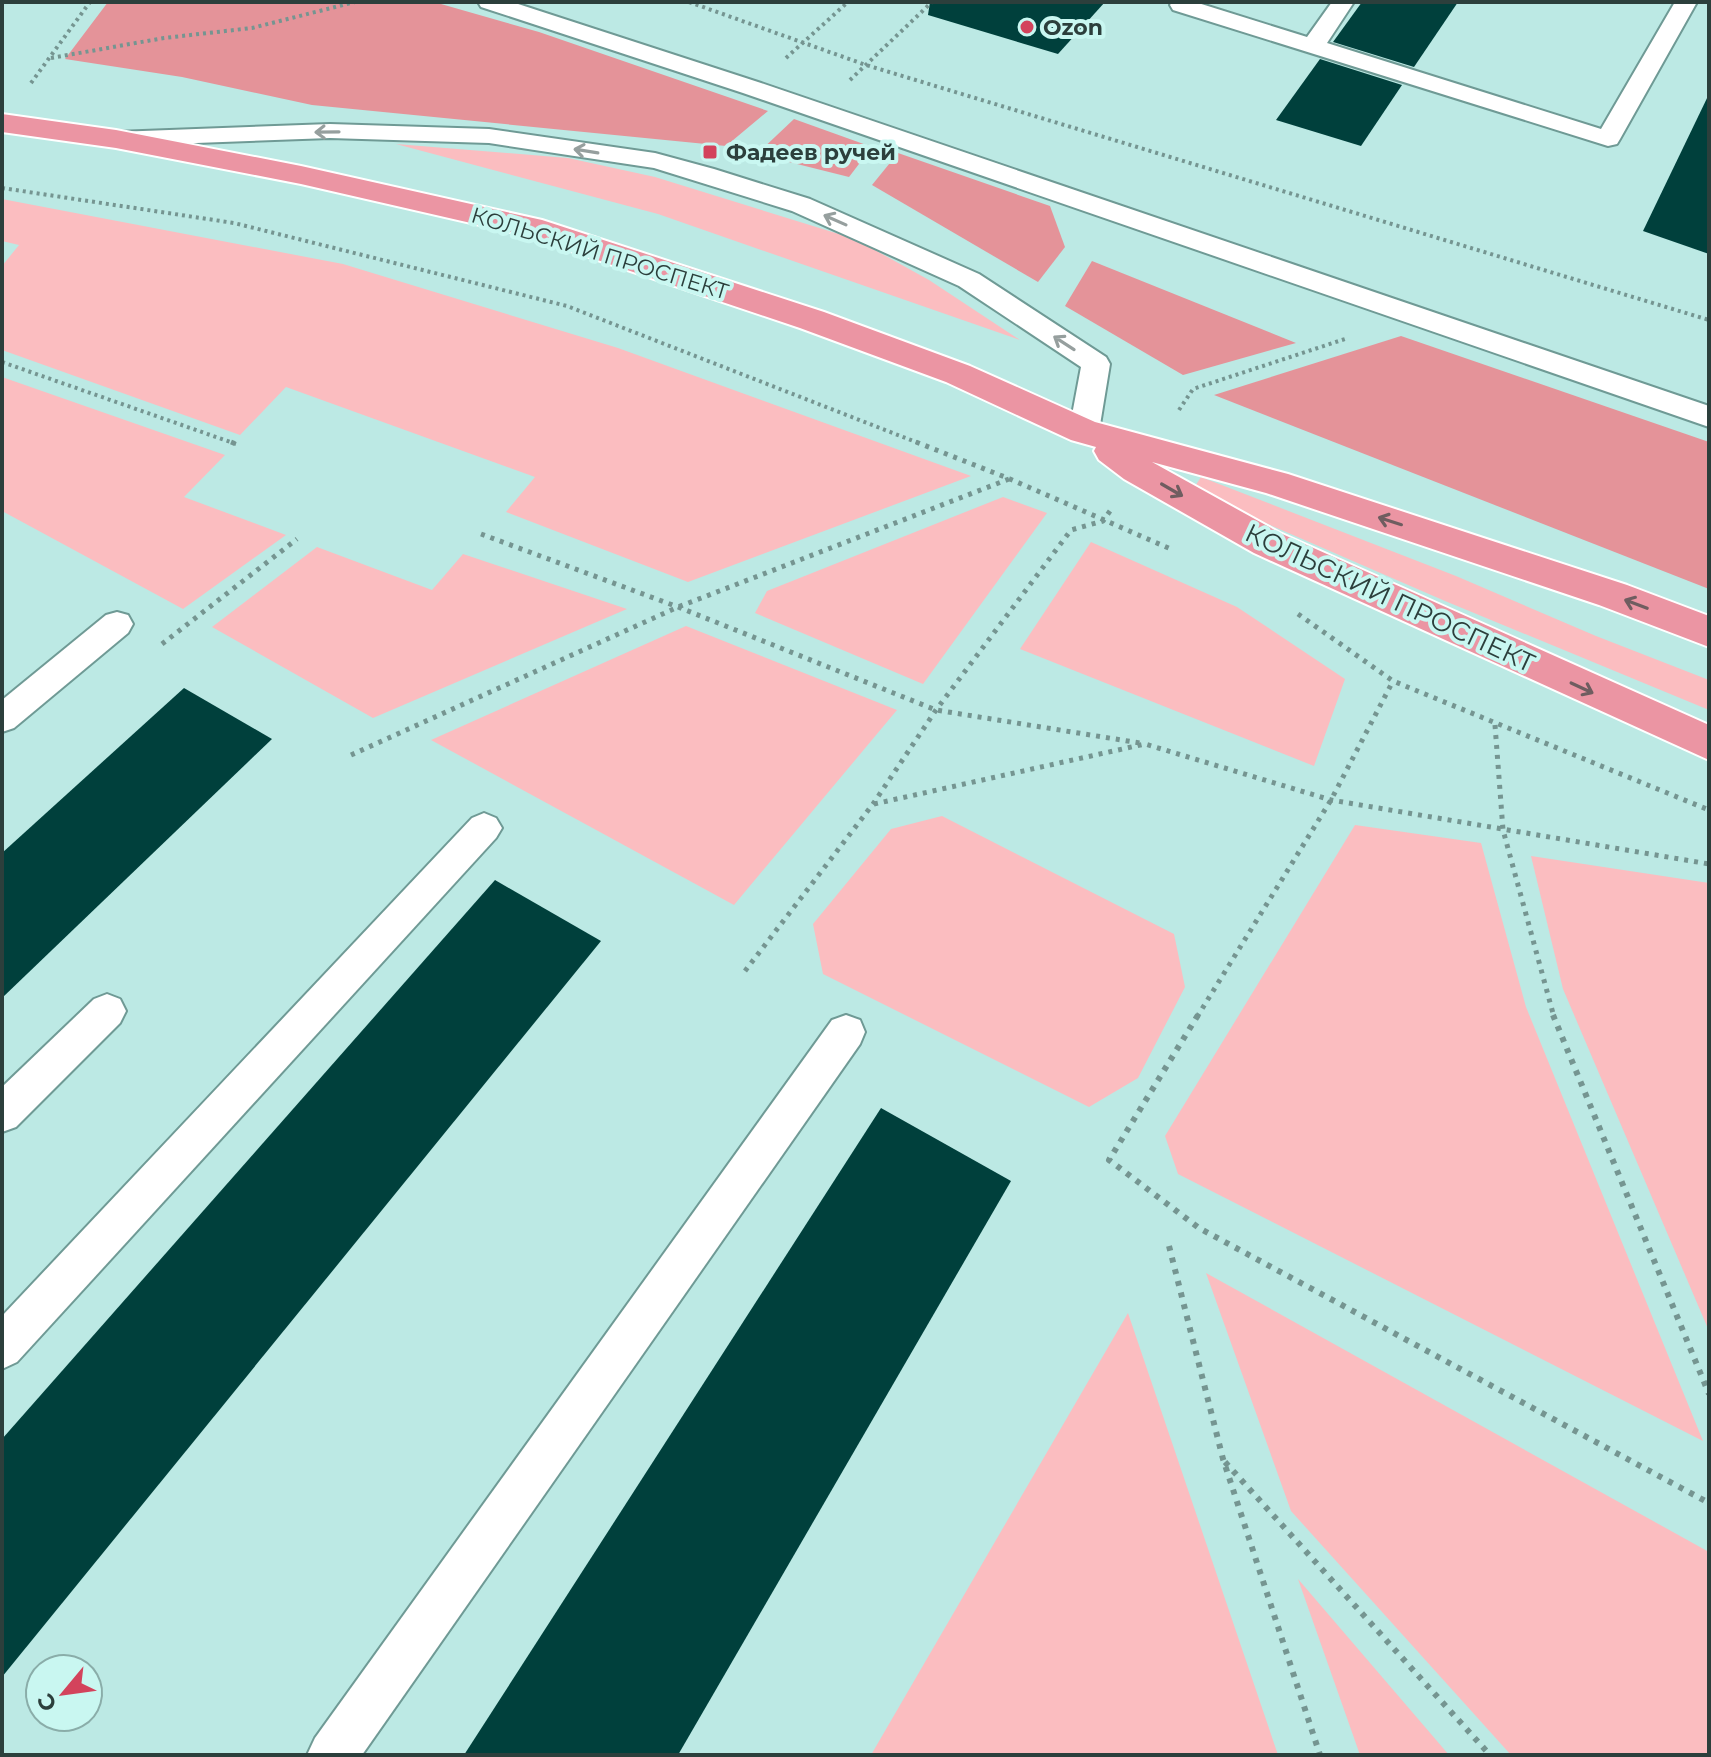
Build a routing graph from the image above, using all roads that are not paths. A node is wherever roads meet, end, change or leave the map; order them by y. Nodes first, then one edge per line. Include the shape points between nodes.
1 (489, 2) edge
2 (1183, 2) edge
3 (1343, 2) edge
4 (1686, 2) edge
5 (1313, 46) junction
6 (2, 123) edge
7 (116, 139) junction
8 (1709, 417) edge
9 (1084, 431) junction
10 (1145, 460) junction
11 (117, 624) dead end
12 (1709, 632) edge
13 (2, 719) edge
14 (1709, 743) edge
15 (484, 828) dead end
16 (107, 1011) dead end
17 (846, 1032) dead end
18 (2, 1114) edge
19 (2, 1347) edge
20 (332, 1755) edge

1 - 8 lane
2 - 5 lane
3 - 5 lane
4 - 5 lane via 1608,139
6 - 7 main road, КОЛЬСКИЙ ПРОСПЕКТ
7 - 9 main road, КОЛЬСКИЙ ПРОСПЕКТ via 531,227 827,325 958,374
9 -> 7 lane via 1096,364 969,280 801,205 705,174 655,161 489,136 330,131
9 - 10 main road, КОЛЬСКИЙ ПРОСПЕКТ
12 -> 10 main road, КОЛЬСКИЙ ПРОСПЕКТ via 1275,483
10 -> 14 main road, КОЛЬСКИЙ ПРОСПЕКТ via 1267,543
11 - 13 lane
15 - 19 lane
16 - 18 lane
17 - 20 lane

